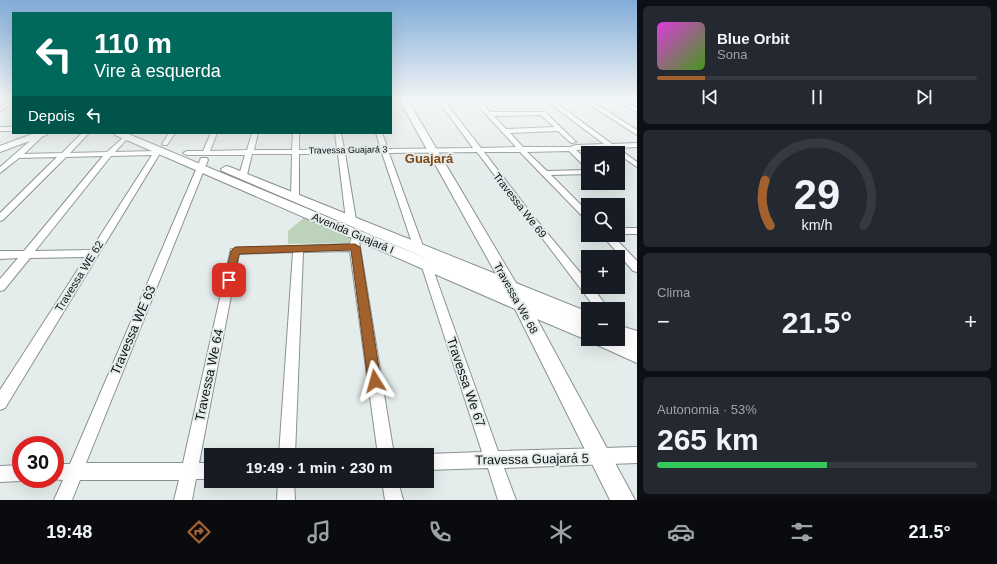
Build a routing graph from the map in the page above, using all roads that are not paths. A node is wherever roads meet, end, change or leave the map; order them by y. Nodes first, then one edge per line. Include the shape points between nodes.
1 (416, 122) edge
2 (457, 122) edge
3 (497, 122) edge
4 (552, 122) edge
5 (579, 122) edge
6 (620, 122) edge
7 (12, 128) edge
8 (0, 129) edge
9 (559, 129) junction
10 (505, 131) junction
11 (637, 133) edge
12 (33, 134) edge
13 (40, 134) edge
14 (42, 134) edge
15 (85, 134) edge
16 (127, 134) edge
17 (214, 134) edge
18 (255, 134) edge
19 (296, 134) edge
20 (338, 134) edge
21 (379, 134) edge
22 (637, 144) edge
23 (163, 145) edge
24 (572, 145) junction
25 (610, 145) junction
26 (0, 147) edge
27 (521, 149) junction
28 (341, 150) junction
29 (385, 150) junction
30 (431, 150) junction
31 (478, 150) junction
32 (295, 151) junction
33 (249, 152) junction
34 (110, 154) junction
35 (64, 155) junction
36 (18, 156) junction
37 (581, 156) edge
38 (203, 160) junction
39 (637, 165) edge
40 (0, 171) edge
41 (581, 172) edge
42 (545, 173) junction
43 (243, 175) junction
44 (295, 198) junction
45 (581, 210) edge
46 (0, 218) edge
47 (352, 226) junction
48 (637, 231) edge
49 (625, 232) edge
50 (613, 242) edge
51 (355, 247) junction
52 (298, 248) junction
53 (420, 250) junction
54 (94, 253) junction
55 (27, 254) junction
56 (0, 255) edge
57 (426, 264) junction
58 (637, 268) edge
59 (510, 286) junction
60 (0, 287) edge
61 (597, 302) edge
62 (520, 303) junction
63 (581, 316) edge
64 (581, 331) edge
65 (625, 335) edge
66 (637, 339) edge
67 (617, 346) edge
68 (637, 355) edge
69 (0, 403) edge
70 (287, 448) edge
71 (385, 448) edge
72 (637, 455) edge
73 (599, 457) junction
74 (493, 460) junction
75 (434, 462) edge
76 (204, 471) edge
77 (64, 472) edge
78 (74, 472) junction
79 (189, 472) junction
80 (12, 473) edge
81 (0, 474) edge
82 (286, 488) edge
83 (391, 488) edge
84 (63, 500) edge
85 (183, 500) edge
86 (286, 500) edge
87 (394, 500) edge
88 (507, 500) edge
89 (623, 500) edge

1 - 30 main road, Travessa We 68
2 - 31 street, Travessa We 69
3 - 10 street
4 - 9 street
5 - 25 street
6 - 11 street
7 - 8 street
9 - 10 street
9 - 24 street
10 - 27 street
12 - 26 main road
13 - 26 main road
14 - 36 street
15 - 35 street
16 - 23 main road, Avenida Guajará I
16 - 34 street
17 - 38 street, Travessa WE 63
18 - 33 street
19 - 32 street
20 - 28 street
21 - 29 street
22 - 25 street, Travessa Guajará 3
23 - 34 street
23 - 38 main road, Avenida Guajará I
23 - 38 main road, Avenida Guajará I
23 - 54 street, Travessa WE 62
24 - 25 street, Travessa Guajará 3
24 - 27 street, Travessa Guajará 3
24 - 37 street
25 - 39 street
27 - 31 street, Travessa Guajará 3
27 - 42 street
28 - 29 street, Travessa Guajará 3
28 - 32 street, Travessa Guajará 3
28 - 47 street
29 - 30 street, Travessa Guajará 3
29 - 53 street
30 - 31 street, Travessa Guajará 3
30 - 59 main road, Travessa We 68
31 - 61 street, Travessa We 69
32 - 33 street, Travessa Guajará 3
32 - 44 street
33 - 38 street, Travessa Guajará 3
33 - 43 street
34 - 35 street
34 - 55 street
35 - 36 street
35 - 46 street
36 - 40 street
38 - 43 main road, Avenida Guajará I
38 - 47 main road, Avenida Guajará I
38 - 78 street, Travessa WE 63
41 - 42 street
42 - 45 street
43 - 44 main road, Avenida Guajará I
44 - 47 main road, Avenida Guajará I
47 - 51 street
47 - 53 main road, Avenida Guajará I
47 - 57 main road, Avenida Guajará I
48 - 49 street
50 - 58 street
51 - 52 street
51 - 71 street
52 - 70 street
52 - 79 street, Travessa We 64 via 235,251
53 - 59 main road, Avenida Guajará I
54 - 55 street
54 - 69 street, Travessa WE 62
55 - 56 street
55 - 60 street
57 - 62 main road, Avenida Guajará I
57 - 74 street, Travessa We 67
59 - 62 main road, Travessa We 68
59 - 63 main road, Avenida Guajará I
62 - 64 main road, Avenida Guajará I
62 - 73 main road, Travessa We 68
65 - 66 main road
67 - 68 main road
72 - 73 street, Travessa Guajará 5
73 - 74 street, Travessa Guajará 5
73 - 89 main road, Travessa We 68
74 - 75 street, Travessa Guajará 5
74 - 88 street, Travessa We 67
76 - 79 street
77 - 78 street
78 - 79 street
78 - 84 street, Travessa WE 63
79 - 85 street, Travessa We 64
80 - 81 street
82 - 86 street
83 - 87 street

